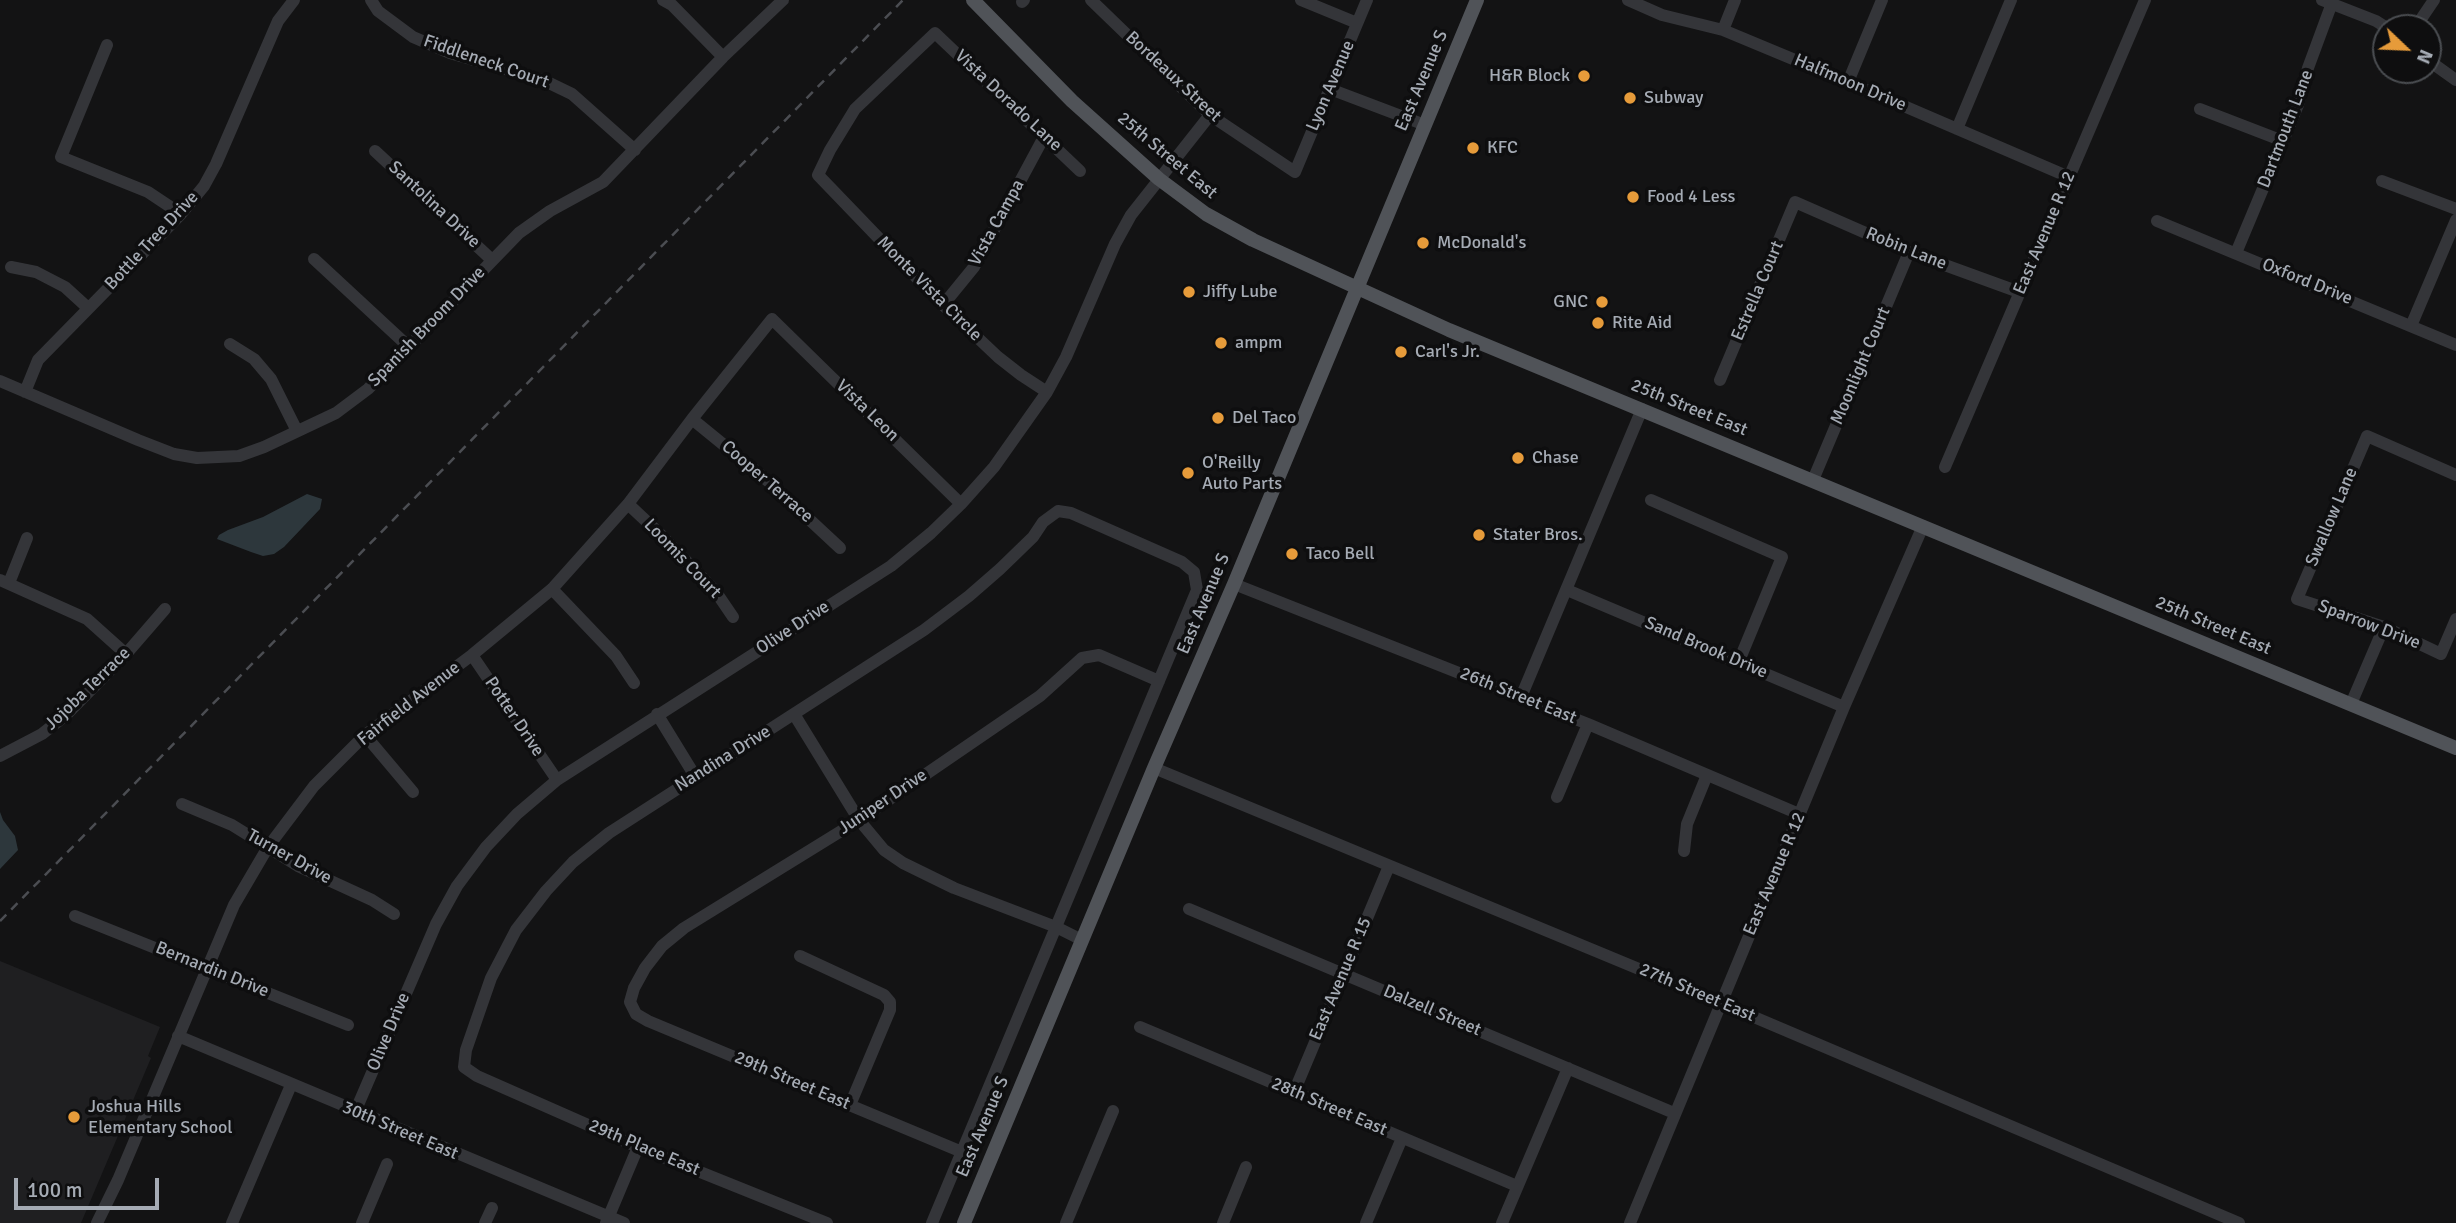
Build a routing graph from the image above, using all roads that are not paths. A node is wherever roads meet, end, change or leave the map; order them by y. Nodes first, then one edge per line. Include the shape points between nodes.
1 (371, 0) edge
2 (663, 0) edge
3 (783, 0) edge
4 (973, 0) edge
5 (1091, 0) edge
6 (1301, 0) edge
7 (1367, 0) edge
8 (1477, 0) edge
9 (1628, 0) edge
10 (1735, 0) edge
11 (1882, 0) edge
12 (2011, 0) edge
13 (2145, 0) edge
14 (292, 1) edge
15 (2327, 1) edge
16 (2372, 19) edge
17 (1357, 23) junction
18 (1723, 30) junction
19 (107, 45) dead end
20 (723, 57) junction
21 (1849, 82) junction
22 (1330, 89) junction
23 (2200, 109) dead end
24 (1210, 115) junction
25 (1425, 125) junction
26 (1957, 129) junction
27 (1045, 135) junction
28 (2283, 141) junction
29 (635, 150) junction
30 (375, 151) dead end
31 (1080, 170) dead end
32 (1295, 172) joint
33 (818, 175) joint
34 (2069, 177) junction
35 (1158, 179) junction
36 (2382, 181) dead end
37 (1795, 202) joint
38 (2456, 209) edge
39 (181, 215) junction
40 (2157, 220) dead end
41 (2456, 220) edge
42 (1909, 252) junction
43 (2236, 253) junction
44 (314, 259) dead end
45 (492, 260) junction
46 (11, 267) dead end
47 (1358, 288) junction
48 (2020, 292) junction
49 (943, 305) junction
50 (88, 308) junction
51 (772, 319) joint
52 (2411, 326) junction
53 (230, 344) dead end
54 (2456, 345) edge
55 (409, 347) junction
56 (1720, 380) dead end
57 (0, 381) edge
58 (25, 392) junction
59 (1047, 392) junction
60 (1642, 409) junction
61 (692, 419) junction
62 (297, 430) junction
63 (1945, 467) dead end
64 (2456, 475) edge
65 (1813, 480) junction
66 (1651, 500) dead end
67 (961, 503) junction
68 (628, 505) junction
69 (1923, 526) junction
70 (27, 538) dead end
71 (841, 548) dead end
72 (1194, 572) joint
73 (4, 581) edge
74 (1234, 584) junction
75 (552, 589) junction
76 (1567, 590) junction
77 (2297, 599) joint
78 (165, 609) dead end
79 (733, 617) dead end
80 (2456, 619) edge
81 (2384, 627) junction
82 (126, 654) junction
83 (472, 655) junction
84 (1739, 661) junction
85 (1159, 681) junction
86 (634, 682) dead end
87 (1521, 697) junction
88 (2351, 704) junction
89 (1844, 707) junction
90 (794, 714) junction
91 (657, 715) junction
92 (1588, 724) junction
93 (365, 735) junction
94 (2456, 748) edge
95 (0, 756) edge
96 (1154, 768) junction
97 (1707, 775) junction
98 (695, 776) junction
99 (557, 780) junction
100 (414, 792) dead end
101 (1557, 797) dead end
102 (182, 804) dead end
103 (1799, 814) junction
104 (859, 820) junction
105 (268, 848) junction
106 (1684, 851) dead end
107 (1389, 866) junction
108 (1189, 909) dead end
109 (394, 914) dead end
110 (75, 916) dead end
111 (1056, 927) junction
112 (1082, 940) junction
113 (800, 956) dead end
114 (206, 967) junction
115 (1344, 975) junction
116 (630, 1002) joint
117 (1721, 1003) junction
118 (348, 1026) dead end
119 (1140, 1027) dead end
120 (177, 1036) junction
121 (464, 1067) joint
122 (1568, 1068) junction
123 (292, 1085) junction
124 (1294, 1092) junction
125 (850, 1105) junction
126 (1113, 1111) dead end
127 (355, 1112) junction
128 (1674, 1113) junction
129 (1402, 1138) junction
130 (638, 1147) junction
131 (962, 1152) junction
132 (387, 1164) dead end
133 (1246, 1167) dead end
134 (1517, 1186) junction
135 (492, 1208) dead end
136 (608, 1220) edge
137 (97, 1223) edge
138 (232, 1223) edge
139 (362, 1223) edge
140 (485, 1223) edge
141 (624, 1223) edge
142 (827, 1223) edge
143 (932, 1223) edge
144 (964, 1223) edge
145 (1066, 1223) edge
146 (1223, 1223) edge
147 (1366, 1223) edge
148 (1502, 1223) edge
149 (1630, 1223) edge
150 (2239, 1223) edge

1 - 29 street, Fiddleneck Court via 413,37 572,94
2 - 20 street
3 - 20 street, Spanish Broom Drive
4 - 35 main road, 25th Street East via 1072,101
5 - 24 street, Bordeaux Street
6 - 17 street
7 - 17 street, Lyon Avenue
8 - 25 main road, East Avenue S
9 - 18 street, Halfmoon Drive via 1662,15
10 - 18 street
11 - 21 street
12 - 26 street
13 - 34 street, East Avenue R 12
14 - 39 street, Bottle Tree Drive via 260,59 216,164
15 - 16 street
15 - 28 street, Dartmouth Lane via 2298,105
17 - 22 street, Lyon Avenue
18 - 21 street, Halfmoon Drive
19 - 39 street via 61,156 148,192
20 - 29 street, Spanish Broom Drive
21 - 26 street, Halfmoon Drive
22 - 25 street
22 - 32 street, Lyon Avenue
23 - 28 street
24 - 32 street, Bordeaux Street
24 - 35 street, Olive Drive
25 - 47 main road, East Avenue S
26 - 34 street, Halfmoon Drive
27 - 31 street, Vista Dorado Lane
27 - 33 street, Vista Dorado Lane via 935,33 855,109
27 - 49 street, Vista Campa via 974,267
28 - 43 street, Dartmouth Lane
29 - 45 street, Spanish Broom Drive via 603,181 519,233
30 - 45 street, Santolina Drive
33 - 49 street, Monte Vista Circle
34 - 48 street, East Avenue R 12
35 - 47 main road, 25th Street East via 1252,240
35 - 59 street, Olive Drive via 1115,244
36 - 38 street
37 - 42 street, Robin Lane
37 - 56 street, Estrella Court
39 - 50 street, Bottle Tree Drive
40 - 43 street, Oxford Drive
41 - 52 street
42 - 48 street, Robin Lane
42 - 65 street, Moonlight Court
43 - 52 street, Oxford Drive
44 - 55 street
45 - 55 street, Spanish Broom Drive
46 - 50 street via 36,272 65,287
47 - 60 main road, 25th Street East
47 - 74 main road, East Avenue S
48 - 63 street, East Avenue R 12
49 - 59 street, Monte Vista Circle via 998,356
50 - 58 street, Bottle Tree Drive via 38,360
51 - 61 street, Fairfield Avenue
51 - 67 street, Vista Leon
52 - 54 street, Oxford Drive
53 - 62 street via 254,359 271,379
55 - 62 street, Spanish Broom Drive via 368,389 336,413
57 - 58 street, Spanish Broom Drive
58 - 62 street, Spanish Broom Drive via 174,454 197,458 239,456
59 - 67 street, Olive Drive via 994,467
60 - 65 main road, 25th Street East
60 - 76 street
61 - 68 street, Fairfield Avenue
61 - 71 street, Cooper Terrace
64 - 77 street, Swallow Lane via 2367,436
65 - 69 main road, 25th Street East
66 - 84 street via 1782,557
67 - 91 street, Olive Drive via 891,566
68 - 75 street, Fairfield Avenue
68 - 79 street, Loomis Court via 716,592
69 - 88 main road, 25th Street East
69 - 89 street, East Avenue R 12
70 - 73 street
72 - 85 street, East Avenue S via 1197,590
72 - 90 street, Nandina Drive via 1182,562 1058,511 969,596
73 - 82 street via 87,619
74 - 87 street, 26th Street East
74 - 96 main road, East Avenue S
75 - 83 street, Fairfield Avenue
75 - 86 street via 616,656
76 - 84 street, Sand Brook Drive
76 - 87 street
77 - 81 street, Sparrow Drive
78 - 82 street, Jojoba Terrace
80 - 81 street, Sparrow Drive via 2441,654
81 - 88 street
82 - 95 street, Jojoba Terrace via 42,734
83 - 93 street, Fairfield Avenue
83 - 99 street, Potter Drive
84 - 89 street, Sand Brook Drive
85 - 104 street, Juniper Drive via 1099,655 1082,658 1040,696
85 - 111 street, East Avenue S
87 - 92 street, 26th Street East
88 - 94 main road, 25th Street East
89 - 103 street, East Avenue R 12
90 - 98 street, Nandina Drive
90 - 104 street
91 - 98 street
91 - 99 street, Olive Drive
92 - 97 street, 26th Street East
92 - 101 street
93 - 100 street
93 - 105 street, Fairfield Avenue via 314,786
96 - 107 street, 27th Street East
96 - 112 main road, East Avenue S
97 - 103 street, 26th Street East
97 - 106 street via 1687,824
98 - 121 street, Nandina Drive via 609,833 546,891 516,930 491,978
99 - 127 street, Olive Drive via 486,847 457,886 436,923
102 - 105 street, Turner Drive via 232,825
103 - 117 street, East Avenue R 12
104 - 111 street via 884,850 903,863
104 - 116 street, Juniper Drive via 684,928 645,968
105 - 109 street, Turner Drive
105 - 114 street, Fairfield Avenue via 234,905
107 - 115 street, East Avenue R 15
107 - 117 street, 27th Street East
108 - 115 street, Dalzell Street
110 - 114 street, Bernardin Drive
111 - 112 street
111 - 131 street, East Avenue S
112 - 144 main road, East Avenue S
113 - 125 street via 884,995 890,1002
114 - 118 street, Bernardin Drive
114 - 120 street, Fairfield Avenue
115 - 122 street, Dalzell Street
115 - 124 street, East Avenue R 15
116 - 125 street, 29th Street East via 636,1014 648,1021
117 - 128 street, East Avenue R 12
117 - 150 street, 27th Street East
119 - 124 street, 28th Street East
120 - 123 street, 30th Street East
120 - 137 street, Fairfield Avenue
121 - 130 street, 29th Place East
122 - 128 street, Dalzell Street
122 - 134 street
123 - 127 street, 30th Street East
123 - 138 street
124 - 129 street, 28th Street East
125 - 131 street, 29th Street East
126 - 145 street
127 - 136 street, 30th Street East
128 - 149 street, East Avenue R 12
129 - 134 street, 28th Street East
129 - 147 street
130 - 136 street
130 - 142 street, 29th Place East
131 - 143 street, East Avenue S
132 - 139 street
133 - 146 street
134 - 148 street
135 - 140 street
136 - 141 street, 30th Street East

